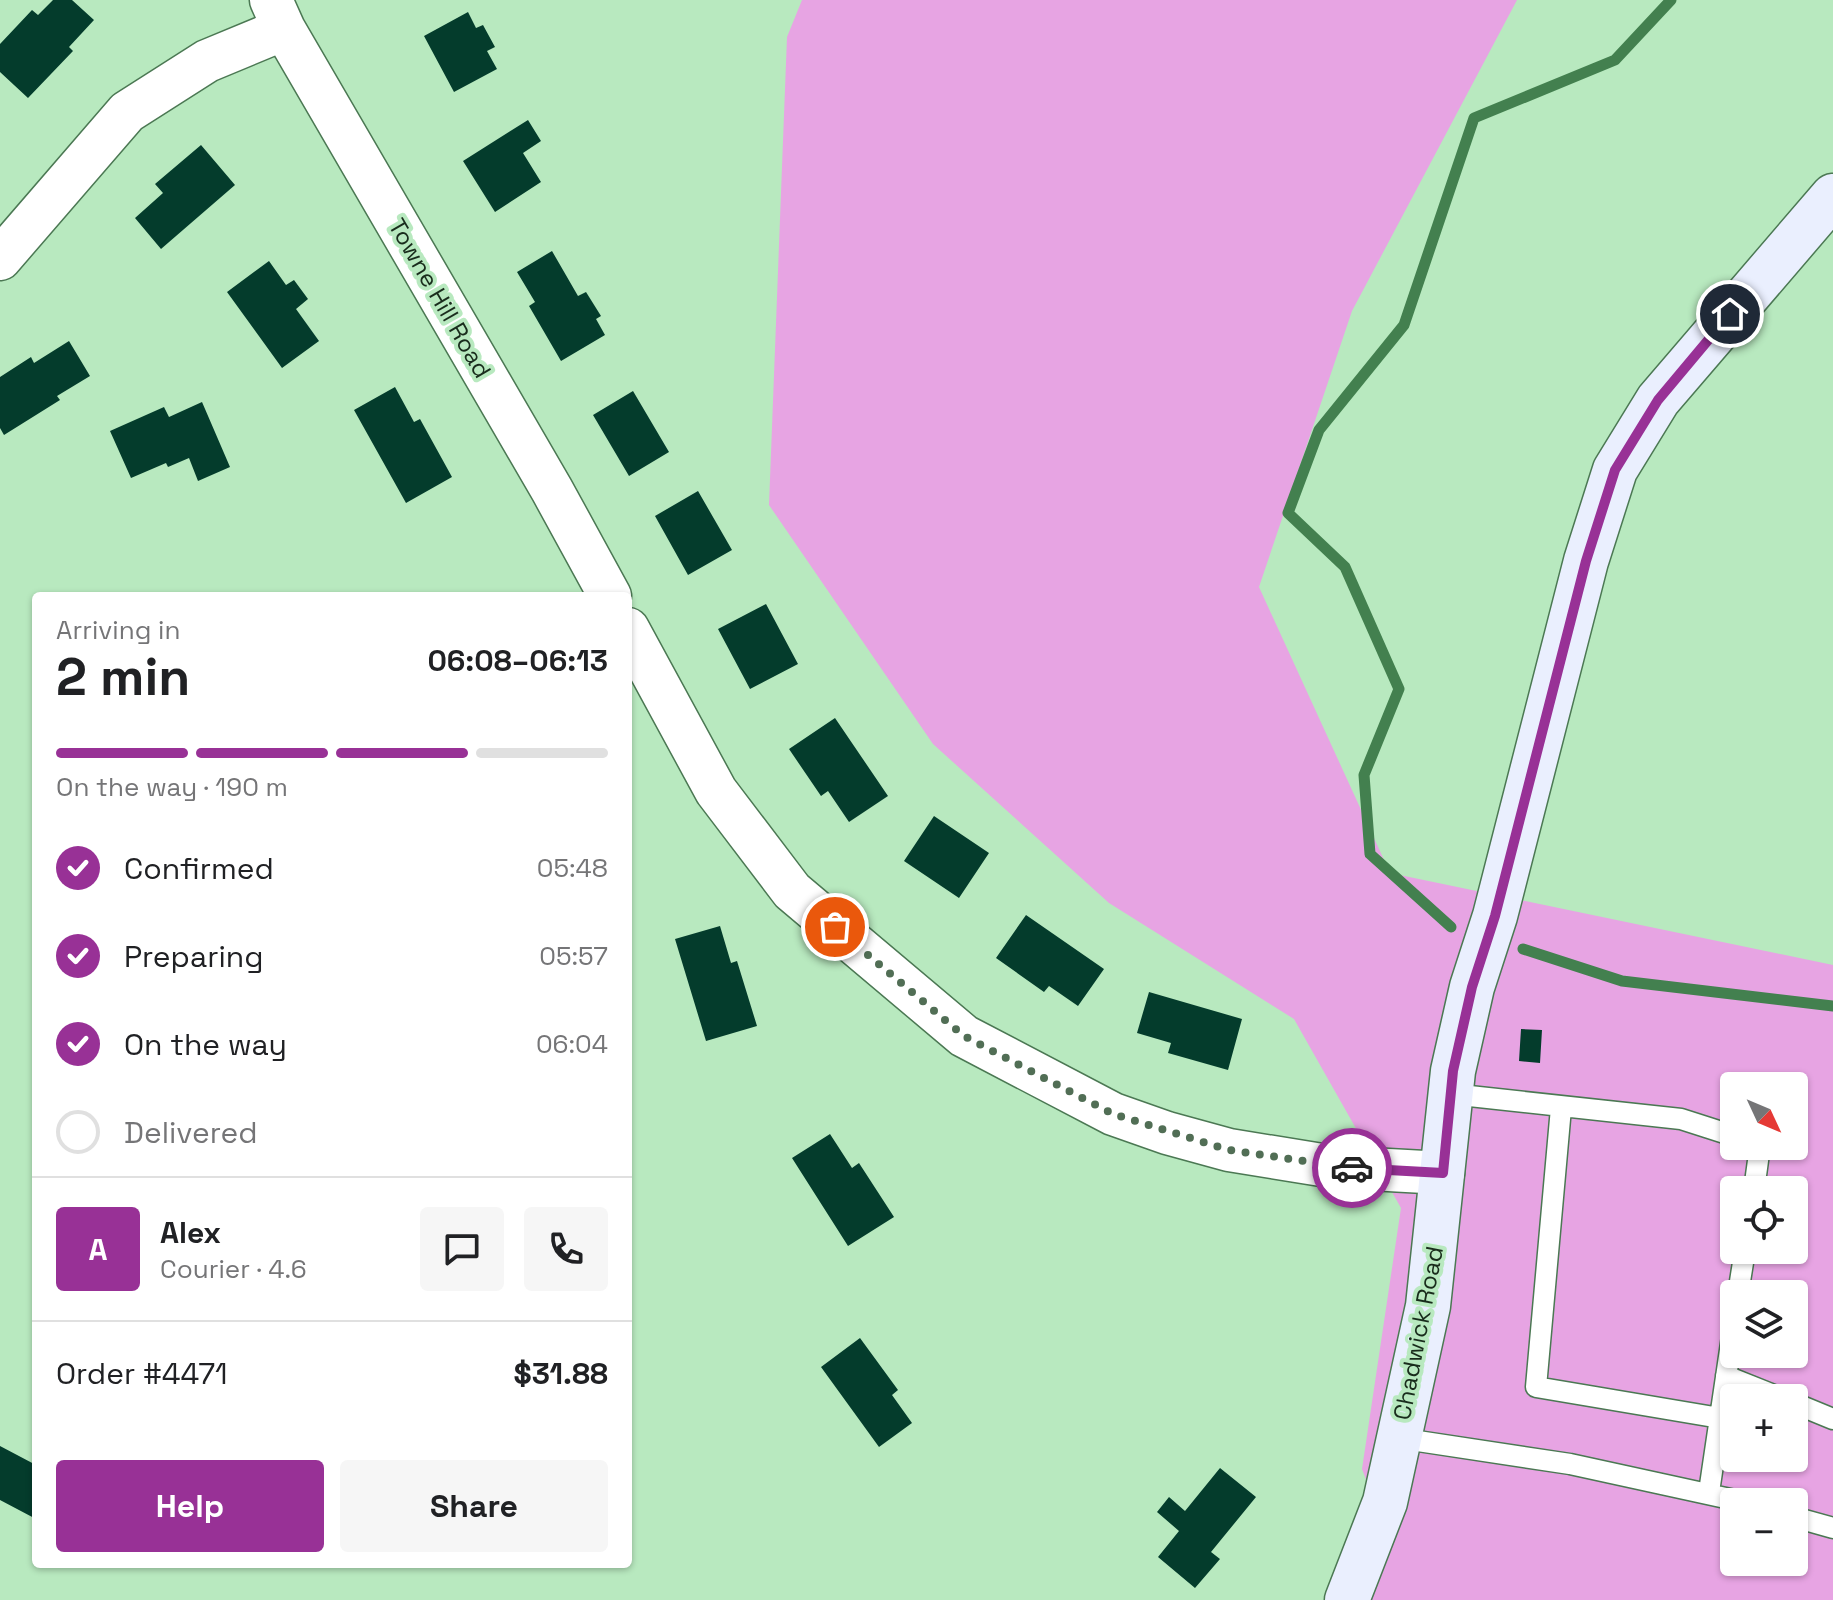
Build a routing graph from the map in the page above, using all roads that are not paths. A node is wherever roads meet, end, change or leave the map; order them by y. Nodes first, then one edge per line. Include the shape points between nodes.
1 (278, 14) edge
2 (1831, 201) edge
3 (0, 259) edge
4 (608, 592) edge
5 (632, 636) edge
6 (1451, 1094) junction
7 (1561, 1108) junction
8 (1720, 1132) edge
9 (1443, 1173) junction
10 (1727, 1368) edge
11 (1726, 1376) junction
12 (1725, 1384) edge
13 (1746, 1384) edge
14 (1808, 1409) edge
15 (1720, 1418) joint
16 (1833, 1419) edge
17 (1398, 1438) junction
18 (1709, 1492) junction
19 (1720, 1495) edge
20 (1808, 1521) edge
21 (1833, 1528) edge
22 (1347, 1600) edge

1 - 3 street via 127,112
1 - 4 street, Towne Hill Road
2 - 6 street, Chadwick Road via 1658,400 1615,470 1472,987
5 - 9 street via 716,791 792,891 964,1036 1113,1114 1167,1133 1229,1150 1334,1167
6 - 7 lane
6 - 9 street, Chadwick Road
7 - 8 lane via 1681,1119
7 - 15 lane via 1536,1387
9 - 17 street, Chadwick Road via 1428,1306
10 - 11 lane
11 - 12 lane
11 - 13 lane
14 - 16 lane
15 - 18 lane
17 - 18 lane
17 - 22 street, Chadwick Road via 1385,1502
18 - 19 lane
20 - 21 lane

